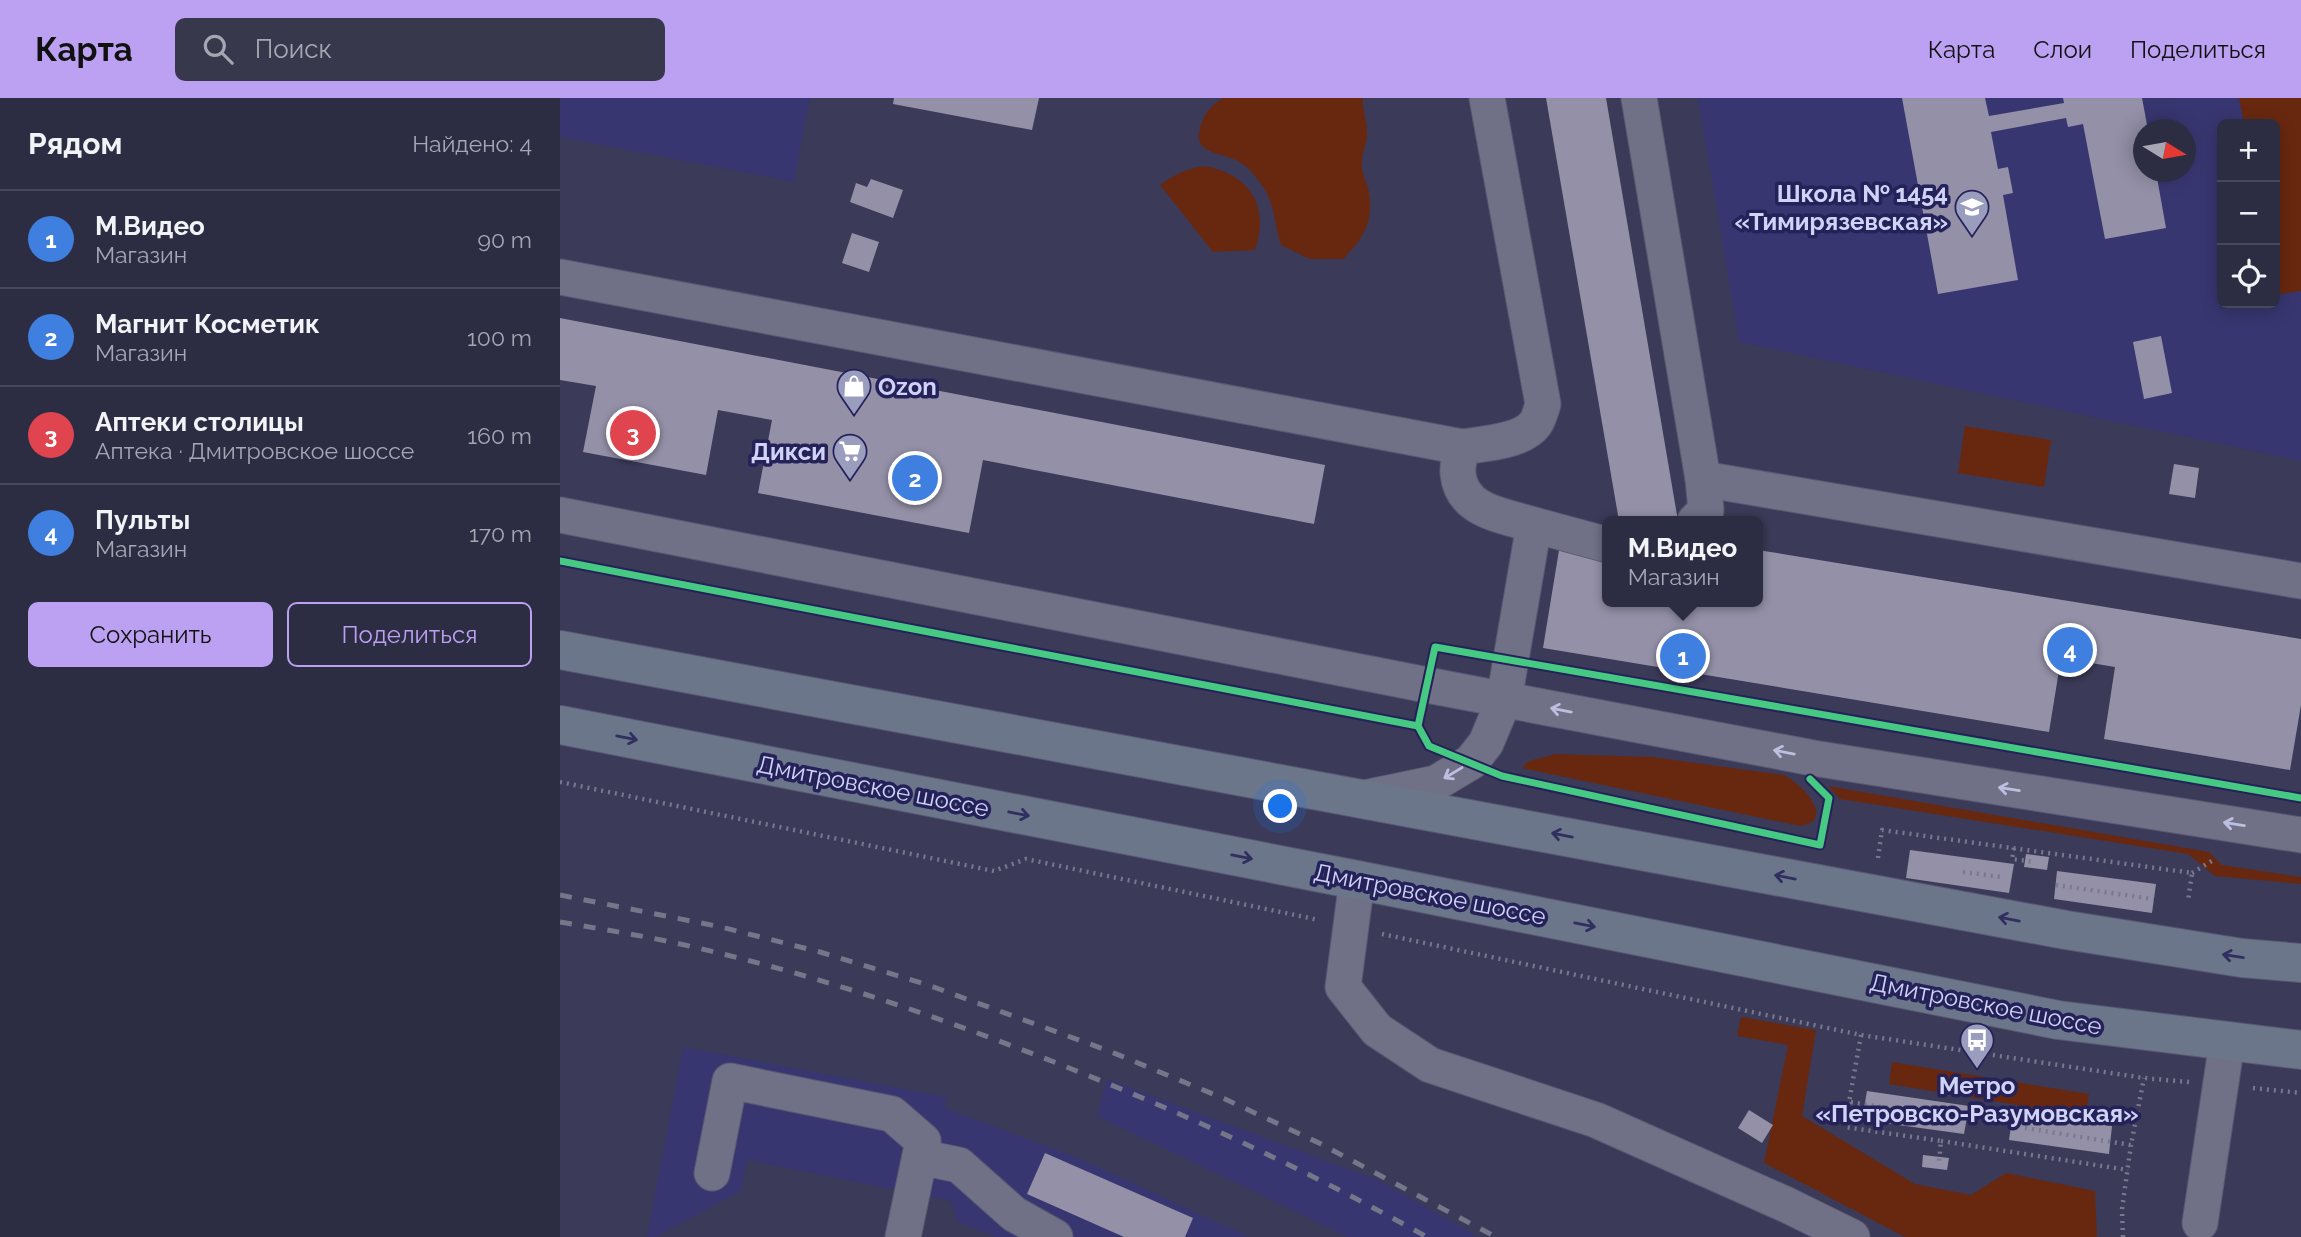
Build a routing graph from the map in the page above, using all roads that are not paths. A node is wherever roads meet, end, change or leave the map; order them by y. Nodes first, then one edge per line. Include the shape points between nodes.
1 (1488, 98) edge
2 (1639, 98) edge
3 (560, 277) edge
4 (1462, 447) junction
5 (1703, 479) junction
6 (560, 515) edge
7 (1700, 516) edge
8 (1534, 525) junction
9 (1602, 543) edge
10 (2301, 581) edge
11 (560, 650) edge
12 (1504, 699) junction
13 (560, 725) edge
14 (1364, 799) junction
15 (2301, 835) edge
16 (1357, 880) junction
17 (2301, 963) edge
18 (2227, 1042) junction
19 (2301, 1050) edge
20 (920, 1157) junction
21 (712, 1173) dead end
22 (2200, 1223) dead end
23 (904, 1237) edge
24 (1055, 1237) edge
25 (1852, 1237) edge

1 - 4 street via 1543,404 1535,425 1521,435
2 - 5 street
3 - 4 street
4 - 8 street via 1457,472 1464,497 1479,508
5 - 7 street via 1706,510
5 - 10 street
6 - 12 street
8 - 9 street
8 - 12 street
11 - 14 main road
12 -> 14 street via 1486,743 1471,762 1436,783
15 -> 12 street via 1813,758
13 -> 16 main road, Дмитровское шоссе
17 -> 14 main road via 2066,930
16 -> 18 main road, Дмитровское шоссе via 2058,1020
16 - 25 street via 1342,987 1377,1030 1430,1065 1597,1120
18 - 19 main road, Дмитровское шоссе
18 - 22 street
20 - 21 street via 923,1141 892,1114 730,1081
20 - 23 street
20 - 24 street via 959,1166 1014,1214

